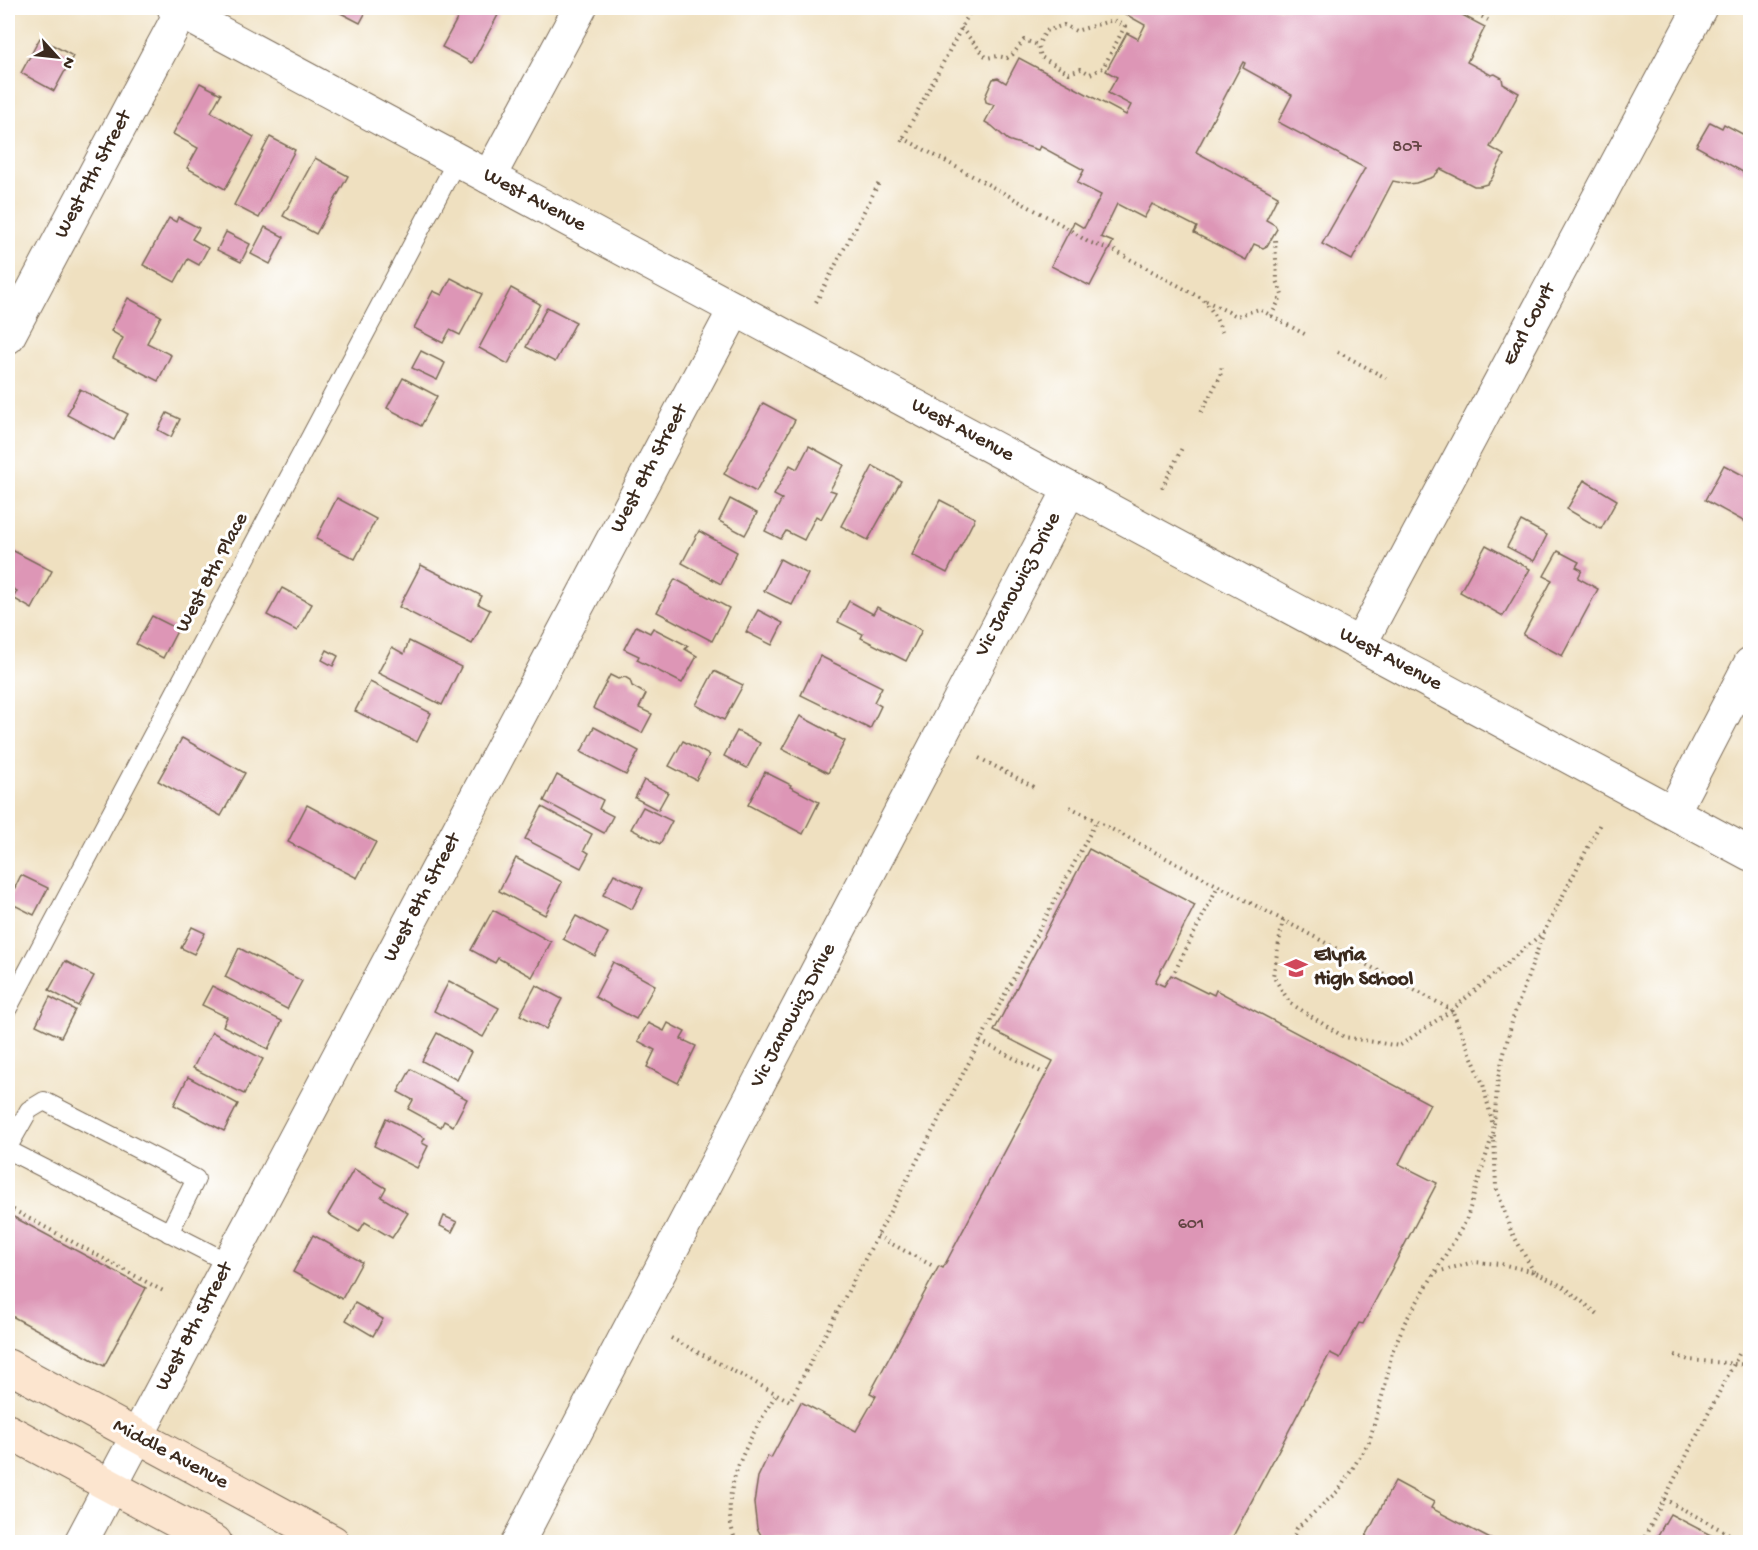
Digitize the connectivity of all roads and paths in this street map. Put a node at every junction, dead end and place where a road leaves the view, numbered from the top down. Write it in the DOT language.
graph roads {
  1 [pos="580,8"];
  2 [pos="972,8"];
  3 [pos="1466,8"];
  4 [pos="1700,8"];
  5 [pos="177,10"];
  6 [pos="1488,20"];
  7 [pos="961,28"];
  8 [pos="1038,45"];
  9 [pos="457,160"];
  10 [pos="489,177"];
  11 [pos="880,181"];
  12 [pos="1275,239"];
  13 [pos="1203,299"];
  14 [pos="816,302"];
  15 [pos="735,309"];
  16 [pos="1271,316"];
  17 [pos="1223,335"];
  18 [pos="1308,336"];
  19 [pos="8,338"];
  20 [pos="1338,352"];
  21 [pos="1222,365"];
  22 [pos="1386,378"];
  23 [pos="1202,412"];
  24 [pos="1182,448"];
  25 [pos="1162,488"];
  26 [pos="1070,489"];
  27 [pos="1360,644"];
  28 [pos="1750,664"];
  29 [pos="979,758"];
  30 [pos="1036,788"];
  31 [pos="1070,807"];
  32 [pos="1672,812"];
  33 [pos="1096,820"];
  34 [pos="1601,822"];
  35 [pos="1750,854"];
  36 [pos="1218,886"];
  37 [pos="1283,920"];
  38 [pos="1544,932"];
  39 [pos="1175,971"];
  40 [pos="8,1008"];
  41 [pos="1452,1010"];
  42 [pos="980,1041"];
  43 [pos="1041,1072"];
  44 [pos="1494,1130"];
  45 [pos="8,1148"];
  46 [pos="8,1207"];
  47 [pos="169,1233"];
  48 [pos="877,1236"];
  49 [pos="229,1263"];
  50 [pos="933,1266"];
  51 [pos="1436,1272"];
  52 [pos="1534,1272"];
  53 [pos="165,1292"];
  54 [pos="1600,1316"];
  55 [pos="671,1338"];
  56 [pos="1738,1354"];
  57 [pos="1675,1355"];
  58 [pos="1735,1364"];
  59 [pos="1750,1365"];
  60 [pos="8,1366"];
  61 [pos="776,1394"];
  62 [pos="8,1431"];
  63 [pos="137,1437"];
  64 [pos="111,1487"];
  65 [pos="1664,1499"];
  66 [pos="81,1542"];
  67 [pos="215,1542"];
  68 [pos="333,1542"];
  69 [pos="518,1542"];
  70 [pos="736,1542"];
  71 [pos="1291,1542"];
  72 [pos="1642,1542"];
  73 [pos="1744,1542"];
  1 -- 10 [label="street"];
  2 -- 7 [label="path"];
  3 -- 6 [label="path"];
  4 -- 27 [label="street, Earl Court"];
  5 -- 9 [label="street, West Avenue"];
  5 -- 19 [label="street, West 9th Street"];
  7 -- 8 [label="path"];
  7 -- 13 [label="path"];
  8 -- 8 [label="path"];
  9 -- 10 [label="street, West Avenue"];
  9 -- 40 [label="lane, West 8th Place"];
  10 -- 15 [label="street, West Avenue"];
  11 -- 14 [label="path"];
  12 -- 16 [label="path"];
  13 -- 16 [label="path"];
  13 -- 17 [label="path"];
  15 -- 26 [label="street, West Avenue"];
  15 -- 49 [label="street, West 8th Street"];
  16 -- 18 [label="path"];
  20 -- 22 [label="path"];
  21 -- 23 [label="path"];
  24 -- 25 [label="path"];
  26 -- 27 [label="street, West Avenue"];
  26 -- 69 [label="street, Vic Janowicz Drive"];
  27 -- 32 [label="street, West Avenue"];
  28 -- 32 [label="street"];
  29 -- 30 [label="path"];
  31 -- 33 [label="path"];
  32 -- 35 [label="street, West Avenue"];
  33 -- 36 [label="path"];
  33 -- 42 [label="path"];
  34 -- 38 [label="path"];
  36 -- 37 [label="path"];
  36 -- 39 [label="path"];
  37 -- 41 [label="path"];
  37 -- 41 [label="path"];
  38 -- 41 [label="path"];
  38 -- 44 [label="path"];
  41 -- 44 [label="path"];
  42 -- 43 [label="path"];
  42 -- 48 [label="path"];
  44 -- 51 [label="path"];
  44 -- 52 [label="path"];
  45 -- 47 [label="lane"];
  45 -- 47 [label="lane"];
  46 -- 53 [label="path"];
  47 -- 49 [label="lane"];
  48 -- 50 [label="path"];
  48 -- 61 [label="path"];
  49 -- 63 [label="street, West 8th Street"];
  51 -- 52 [label="path"];
  51 -- 71 [label="path"];
  52 -- 54 [label="path"];
  55 -- 61 [label="path"];
  56 -- 58 [label="path"];
  57 -- 58 [label="path"];
  58 -- 59 [label="path"];
  58 -- 65 [label="path"];
  60 -- 63 [label="main road, Middle Avenue"];
  61 -- 70 [label="path"];
  62 -- 64 [label="main road"];
  63 -- 64 [label="street, West 8th Street"];
  63 -- 68 [label="main road, Middle Avenue"];
  64 -- 66 [label="street, West 8th Street"];
  64 -- 67 [label="main road"];
  65 -- 72 [label="path"];
  65 -- 73 [label="path"];
}
